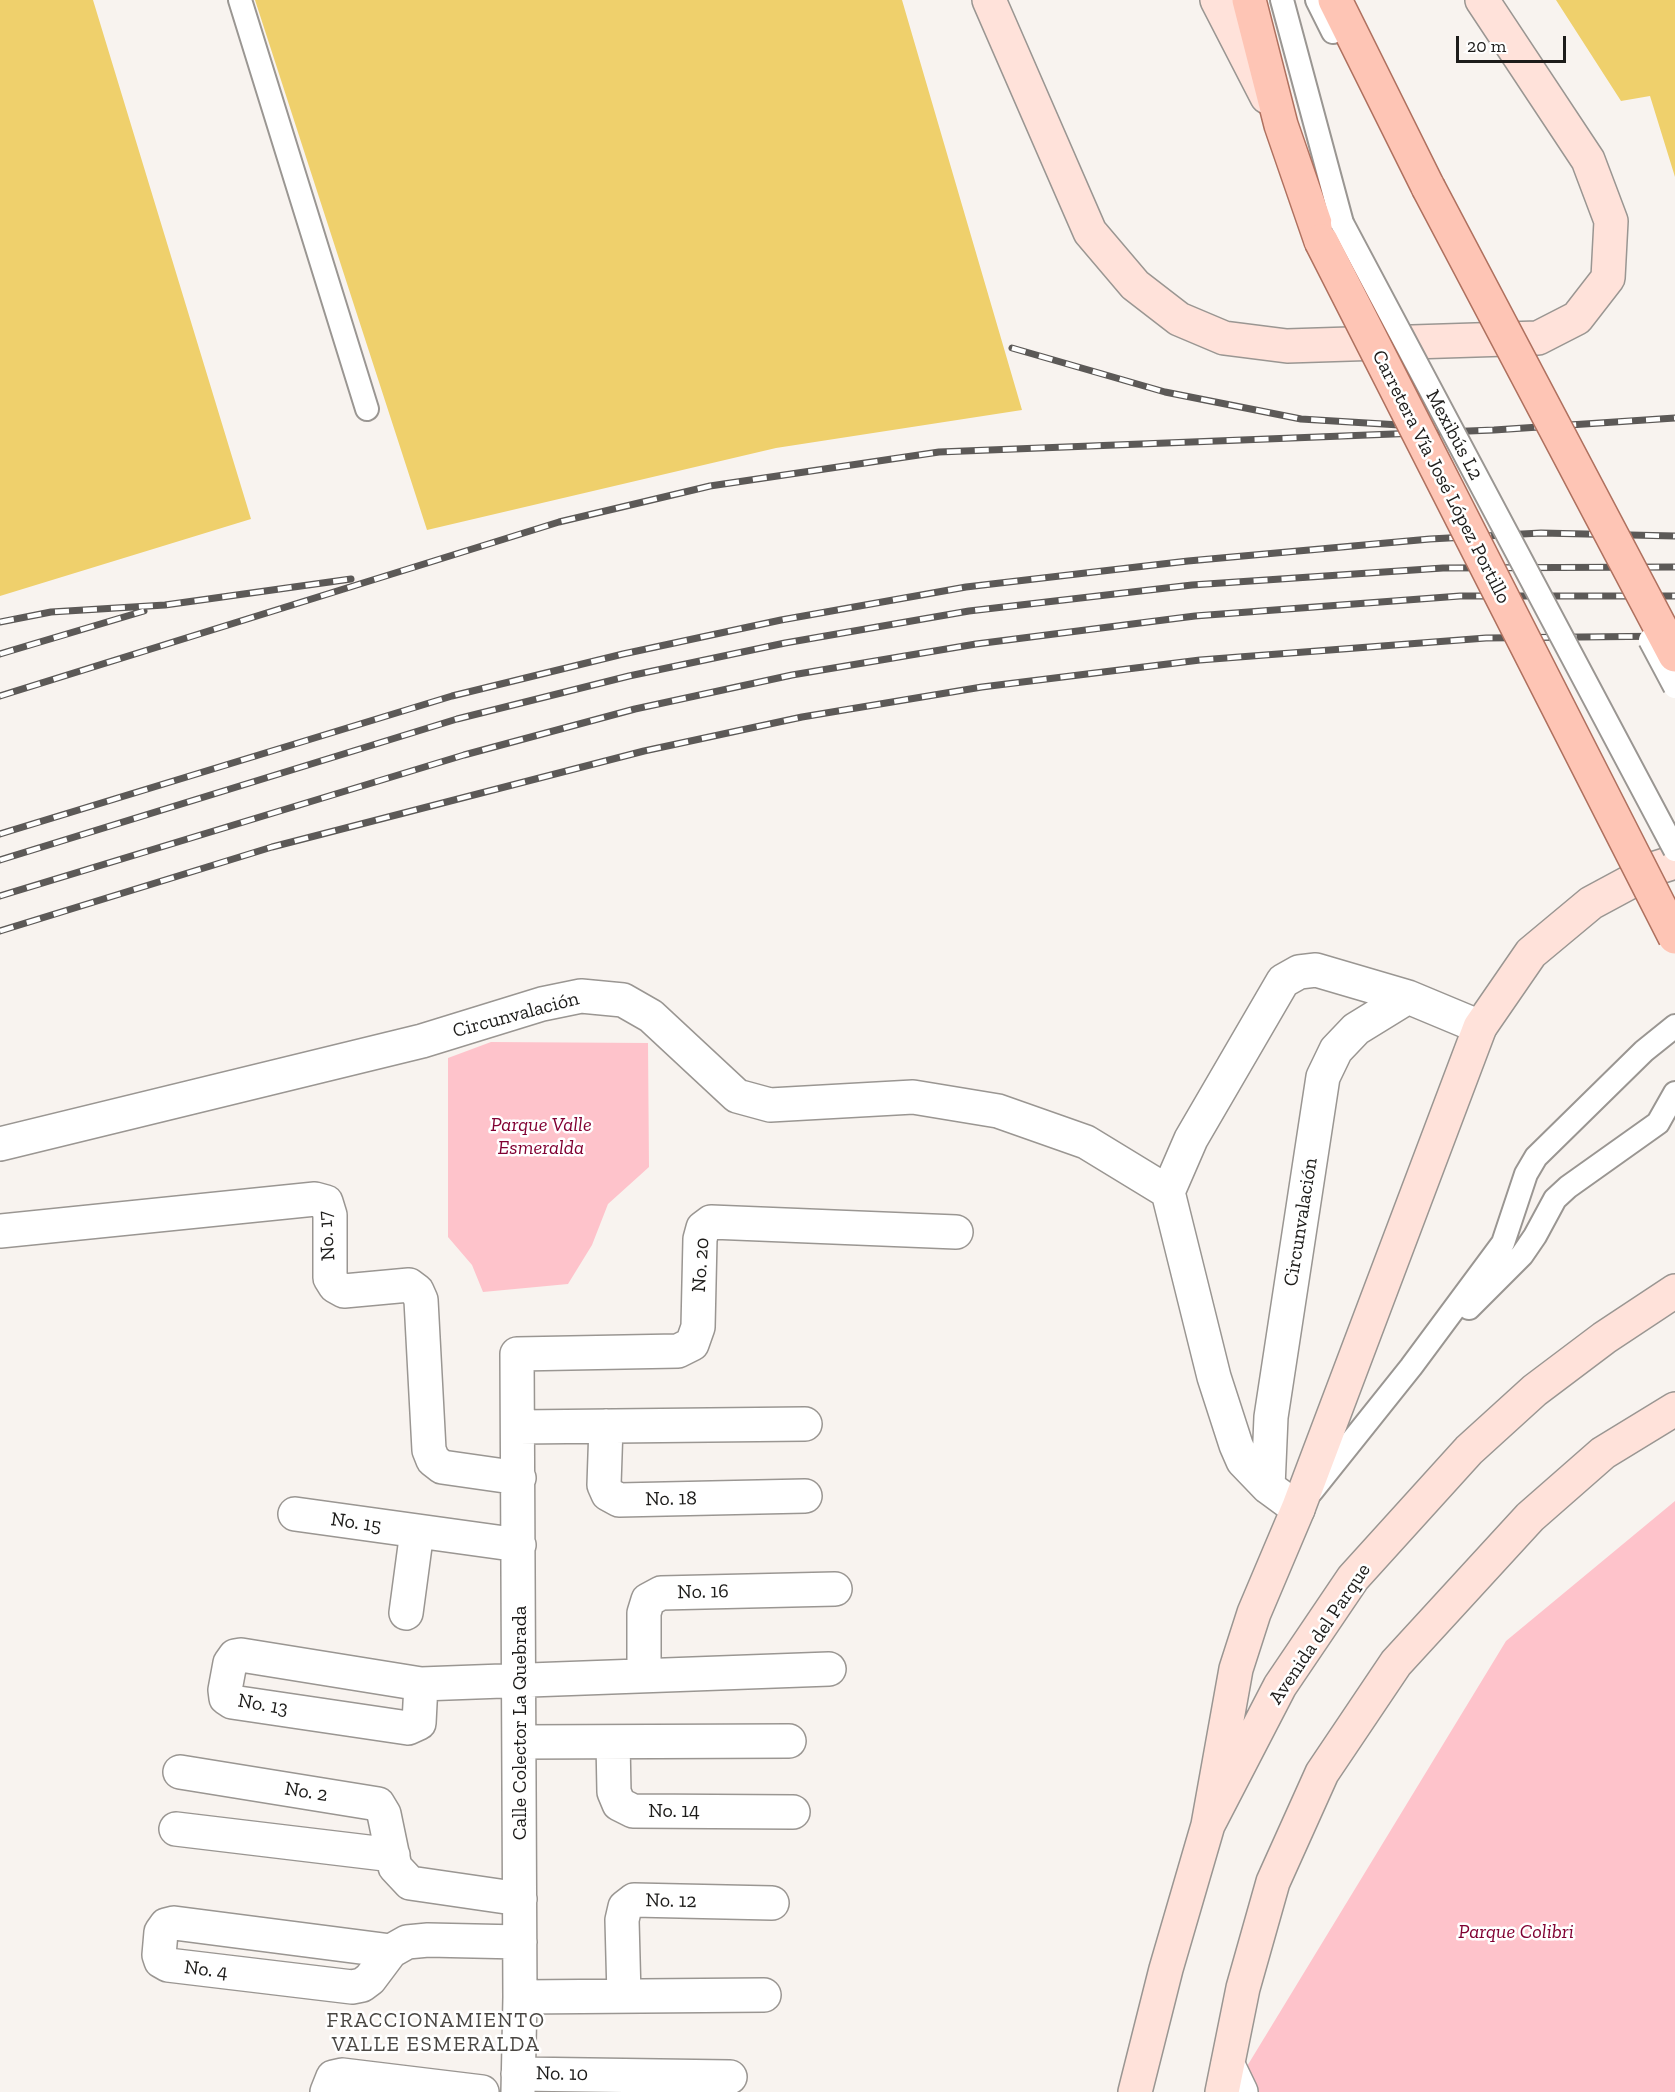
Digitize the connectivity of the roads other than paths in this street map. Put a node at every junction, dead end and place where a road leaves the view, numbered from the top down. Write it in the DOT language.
graph roads {
  1 [pos="240,0"];
  2 [pos="989,0"];
  3 [pos="1012,0"];
  4 [pos="1217,0"];
  5 [pos="1249,0"];
  6 [pos="1282,0"];
  7 [pos="1317,0"];
  8 [pos="1335,0"];
  9 [pos="1482,0"];
  10 [pos="1017,68"];
  11 [pos="1281,125"];
  12 [pos="1422,192"];
  13 [pos="1332,232"];
  14 [pos="367,409"];
  15 [pos="1675,655"];
  16 [pos="1675,687"];
  17 [pos="1675,850"];
  18 [pos="1675,862"];
  19 [pos="1675,937"];
  20 [pos="1408,997"];
  21 [pos="1675,1026"];
  22 [pos="1480,1027"];
  23 [pos="1675,1093"];
  24 [pos="0,1144"];
  25 [pos="1168,1192"];
  26 [pos="0,1231"];
  27 [pos="956,1232"];
  28 [pos="1675,1291"];
  29 [pos="517,1354"];
  30 [pos="1412,1367"];
  31 [pos="1675,1409"];
  32 [pos="805,1424"];
  33 [pos="606,1426"];
  34 [pos="519,1427"];
  35 [pos="519,1478"];
  36 [pos="1268,1487"];
  37 [pos="805,1496"];
  38 [pos="1298,1509"];
  39 [pos="295,1514"];
  40 [pos="417,1531"];
  41 [pos="519,1545"];
  42 [pos="835,1589"];
  43 [pos="406,1613"];
  44 [pos="830,1669"];
  45 [pos="644,1675"];
  46 [pos="519,1679"];
  47 [pos="422,1684"];
  48 [pos="519,1742"];
  49 [pos="613,1742"];
  50 [pos="789,1742"];
  51 [pos="180,1772"];
  52 [pos="793,1812"];
  53 [pos="1208,1825"];
  54 [pos="176,1829"];
  55 [pos="393,1855"];
  56 [pos="520,1899"];
  57 [pos="772,1903"];
  58 [pos="520,1942"];
  59 [pos="391,1951"];
  60 [pos="764,1995"];
  61 [pos="624,1996"];
  62 [pos="520,1997"];
  63 [pos="730,2077"];
  64 [pos="518,2083"];
  65 [pos="1230,2083"];
  66 [pos="606,2084"];
  67 [pos="410,2087"];
  68 [pos="327,2092"];
  69 [pos="482,2092"];
  70 [pos="1135,2092"];
  1 -- 14 [label="lane"];
  2 -- 10 [label="main road"];
  3 -- 10 [label="main road"];
  4 -- 11 [label="main road"];
  5 -- 11 [label="main road, Carretera Vía José López Portillo"];
  6 -- 13 [label="lane, Mexibús L2"];
  7 -- 12 [label="lane"];
  8 -- 12 [label="main road"];
  9 -- 10 [label="main road"];
  11 -- 13 [label="main road, Carretera Vía José López Portillo"];
  12 -- 15 [label="main road, bridge"];
  12 -- 16 [label="lane, bridge"];
  13 -- 17 [label="lane, Mexibús L2, bridge"];
  13 -- 19 [label="main road, Carretera Vía José López Portillo, bridge"];
  18 -- 22 [label="main road"];
  20 -- 22 [label="street"];
  20 -- 25 [label="street"];
  20 -- 36 [label="street, Circunvalación"];
  21 -- 30 [label="lane"];
  22 -- 38 [label="main road"];
  23 -- 30 [label="lane"];
  24 -- 25 [label="street, Circunvalación"];
  25 -- 36 [label="street"];
  26 -- 35 [label="street, No. 17"];
  27 -- 29 [label="street, No. 20"];
  28 -- 53 [label="main road, Avenida del Parque"];
  29 -- 34 [label="street, Calle Colector La Quebrada"];
  30 -- 38 [label="lane"];
  31 -- 65 [label="main road"];
  32 -- 33 [label="street"];
  33 -- 34 [label="street"];
  33 -- 37 [label="street, No. 18"];
  34 -- 35 [label="street, Calle Colector La Quebrada"];
  35 -- 41 [label="street, Calle Colector La Quebrada"];
  36 -- 38 [label="street"];
  38 -- 53 [label="main road"];
  39 -- 40 [label="street, No. 15"];
  40 -- 41 [label="street, No. 15"];
  40 -- 43 [label="street"];
  41 -- 46 [label="street, Calle Colector La Quebrada"];
  42 -- 45 [label="street, No. 16"];
  44 -- 45 [label="street"];
  45 -- 46 [label="street"];
  46 -- 47 [label="street, No. 13"];
  46 -- 48 [label="street, Calle Colector La Quebrada"];
  47 -- 47 [label="street, No. 13"];
  48 -- 49 [label="street"];
  48 -- 56 [label="street, Calle Colector La Quebrada"];
  49 -- 50 [label="street"];
  49 -- 52 [label="street, No. 14"];
  51 -- 55 [label="street, No. 2"];
  53 -- 70 [label="main road, Avenida del Parque"];
  54 -- 55 [label="street"];
  55 -- 56 [label="street, No. 2"];
  56 -- 58 [label="street, Calle Colector La Quebrada"];
  57 -- 61 [label="street, No. 12"];
  58 -- 59 [label="street, No. 4"];
  58 -- 62 [label="street, Calle Colector La Quebrada"];
  59 -- 59 [label="street, No. 4"];
  60 -- 61 [label="street"];
  61 -- 62 [label="street"];
  62 -- 64 [label="street, Calle Colector La Quebrada"];
  63 -- 66 [label="street, No. 10"];
  64 -- 66 [label="street, No. 10"];
  67 -- 68 [label="street"];
  67 -- 69 [label="street"];
}
